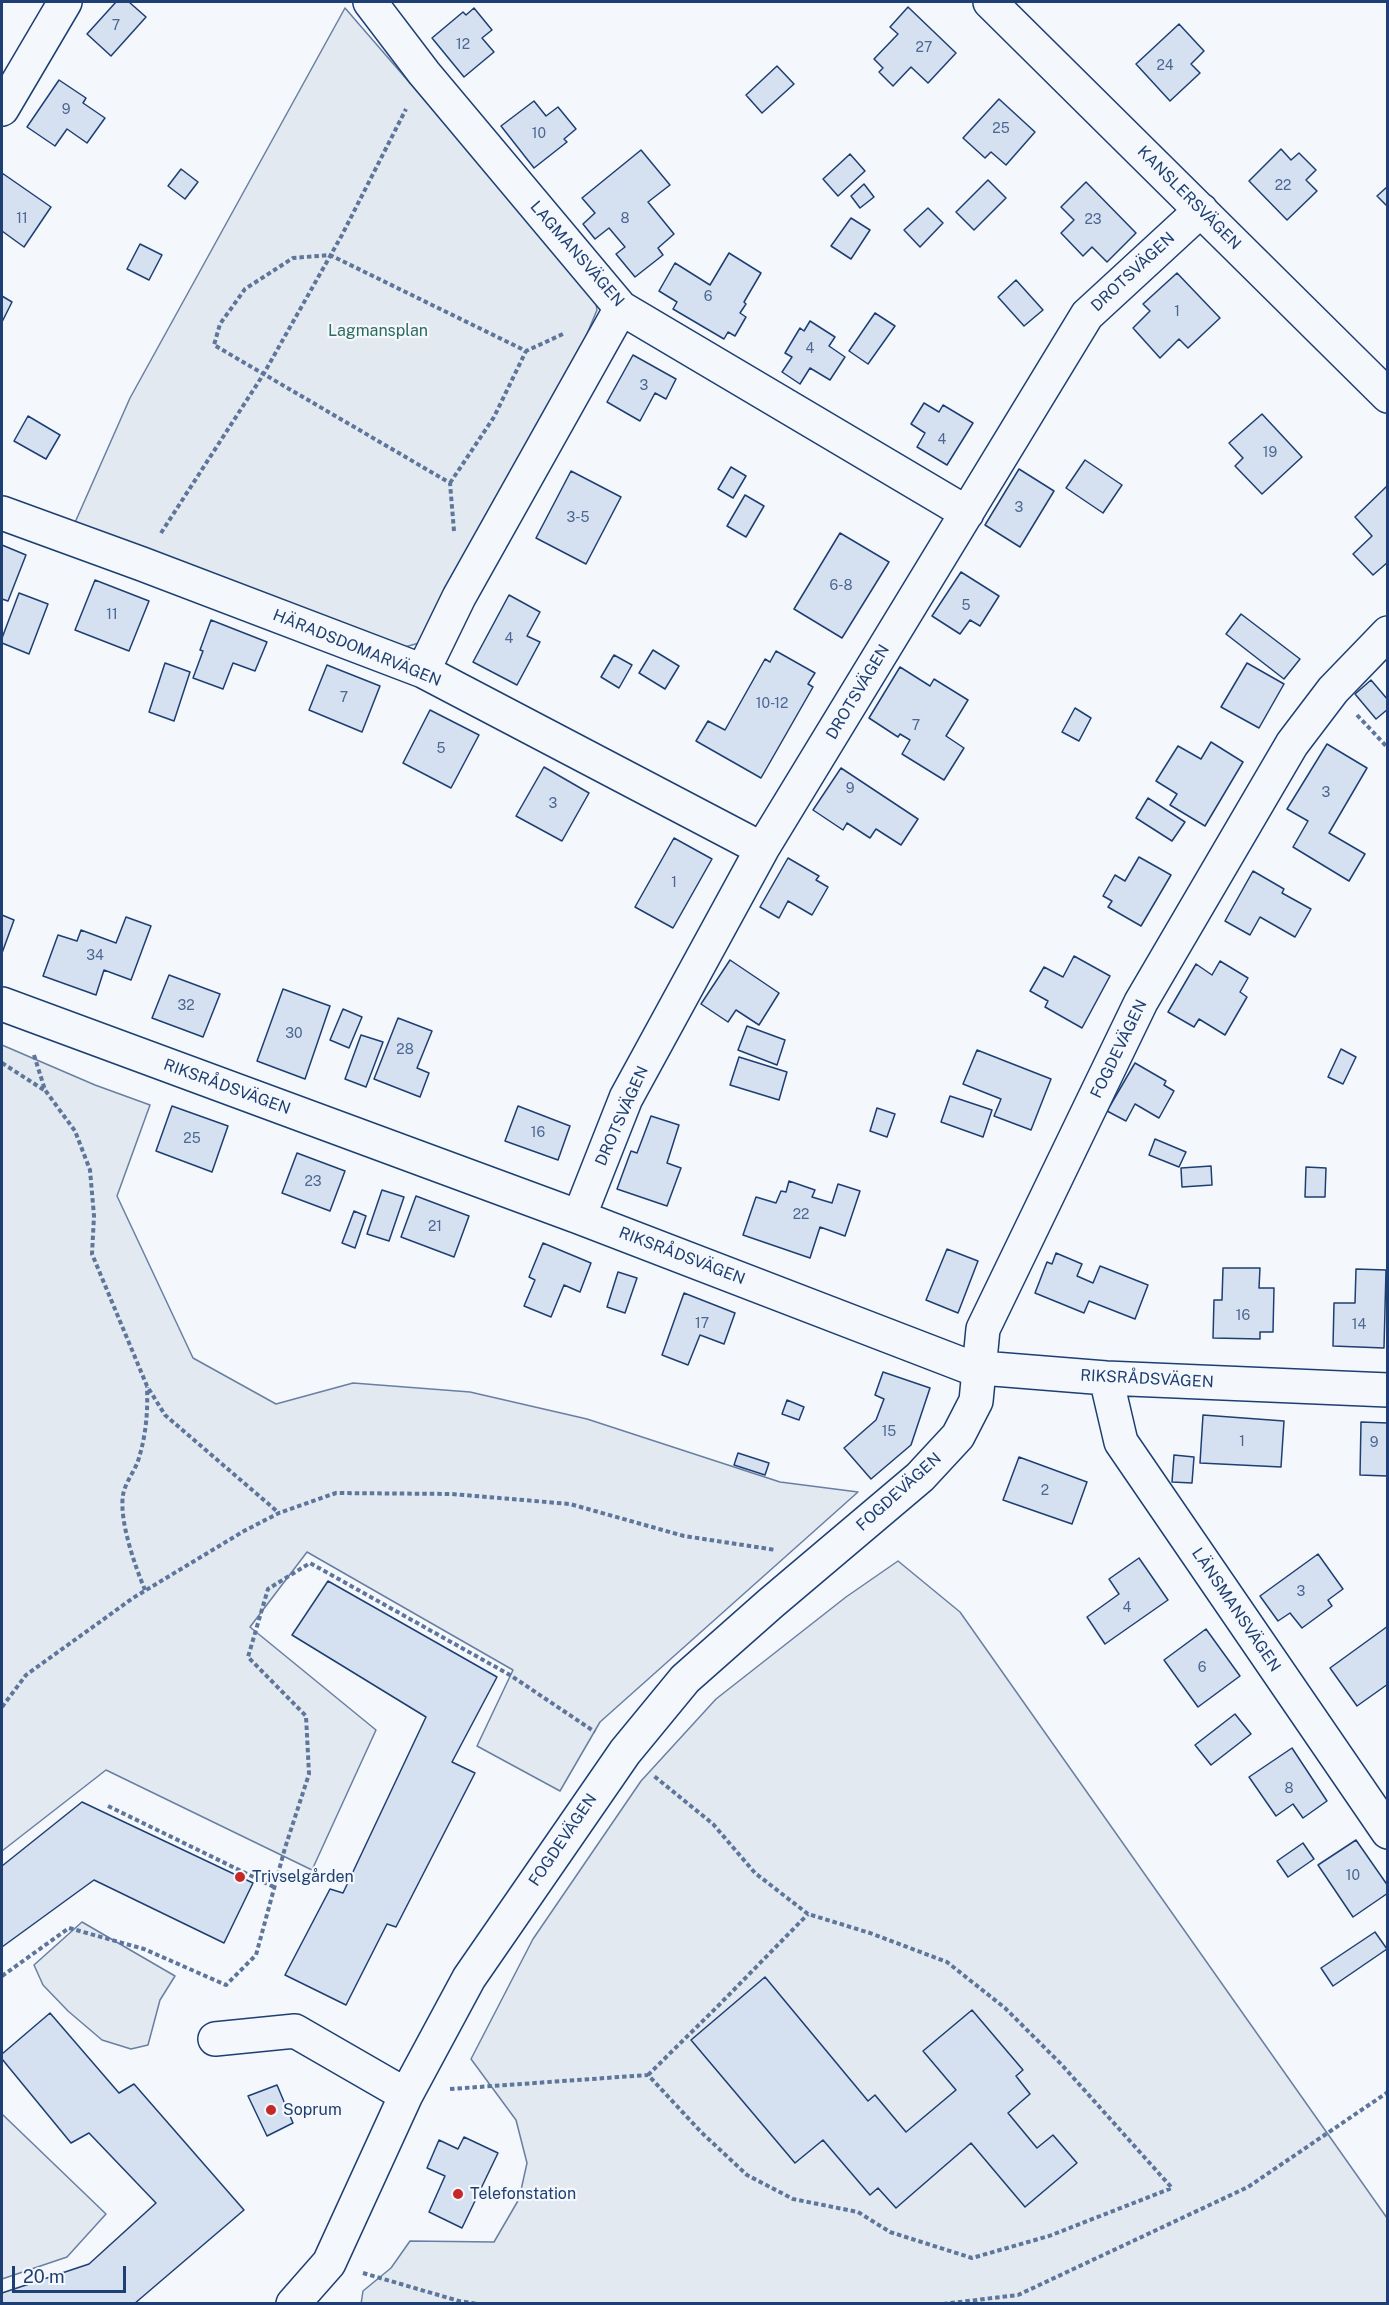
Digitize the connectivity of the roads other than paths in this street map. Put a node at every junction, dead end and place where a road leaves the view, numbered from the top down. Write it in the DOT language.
graph roads {
  1 [pos="65,2"];
  2 [pos="370,2"];
  3 [pos="990,2"];
  4 [pos="2,109"];
  5 [pos="1201,210"];
  6 [pos="621,308"];
  7 [pos="1388,396"];
  8 [pos="2,513"];
  9 [pos="967,513"];
  10 [pos="1388,633"];
  11 [pos="423,671"];
  12 [pos="762,849"];
  13 [pos="11,1008"];
  14 [pos="579,1217"];
  15 [pos="981,1368"];
  16 [pos="1106,1378"];
  17 [pos="1388,1390"];
  18 [pos="1388,1832"];
  19 [pos="215,2039"];
  20 [pos="406,2095"];
  21 [pos="293,2304"];
  1 -- 4 [label="street"];
  2 -- 6 [label="street, LAGMANSVÄGEN"];
  3 -- 5 [label="street, KANSLERSVÄGEN"];
  5 -- 7 [label="street, KANSLERSVÄGEN"];
  5 -- 9 [label="street, DROTSVÄGEN"];
  6 -- 9 [label="street, LAGMANSVÄGEN"];
  6 -- 11 [label="street"];
  8 -- 11 [label="street, HÄRADSDOMARVÄGEN"];
  9 -- 12 [label="street, DROTSVÄGEN"];
  10 -- 15 [label="street, FOGDEVÄGEN"];
  11 -- 12 [label="street, HÄRADSDOMARVÄGEN"];
  12 -- 14 [label="street, DROTSVÄGEN"];
  13 -- 14 [label="street, RIKSRÅDSVÄGEN"];
  14 -- 15 [label="street, RIKSRÅDSVÄGEN"];
  15 -- 16 [label="street, RIKSRÅDSVÄGEN"];
  15 -- 20 [label="street, FOGDEVÄGEN"];
  16 -- 17 [label="street, RIKSRÅDSVÄGEN"];
  16 -- 18 [label="street, LÄNSMANSVÄGEN"];
  19 -- 20 [label="street"];
  20 -- 21 [label="street, FOGDEVÄGEN"];
}
